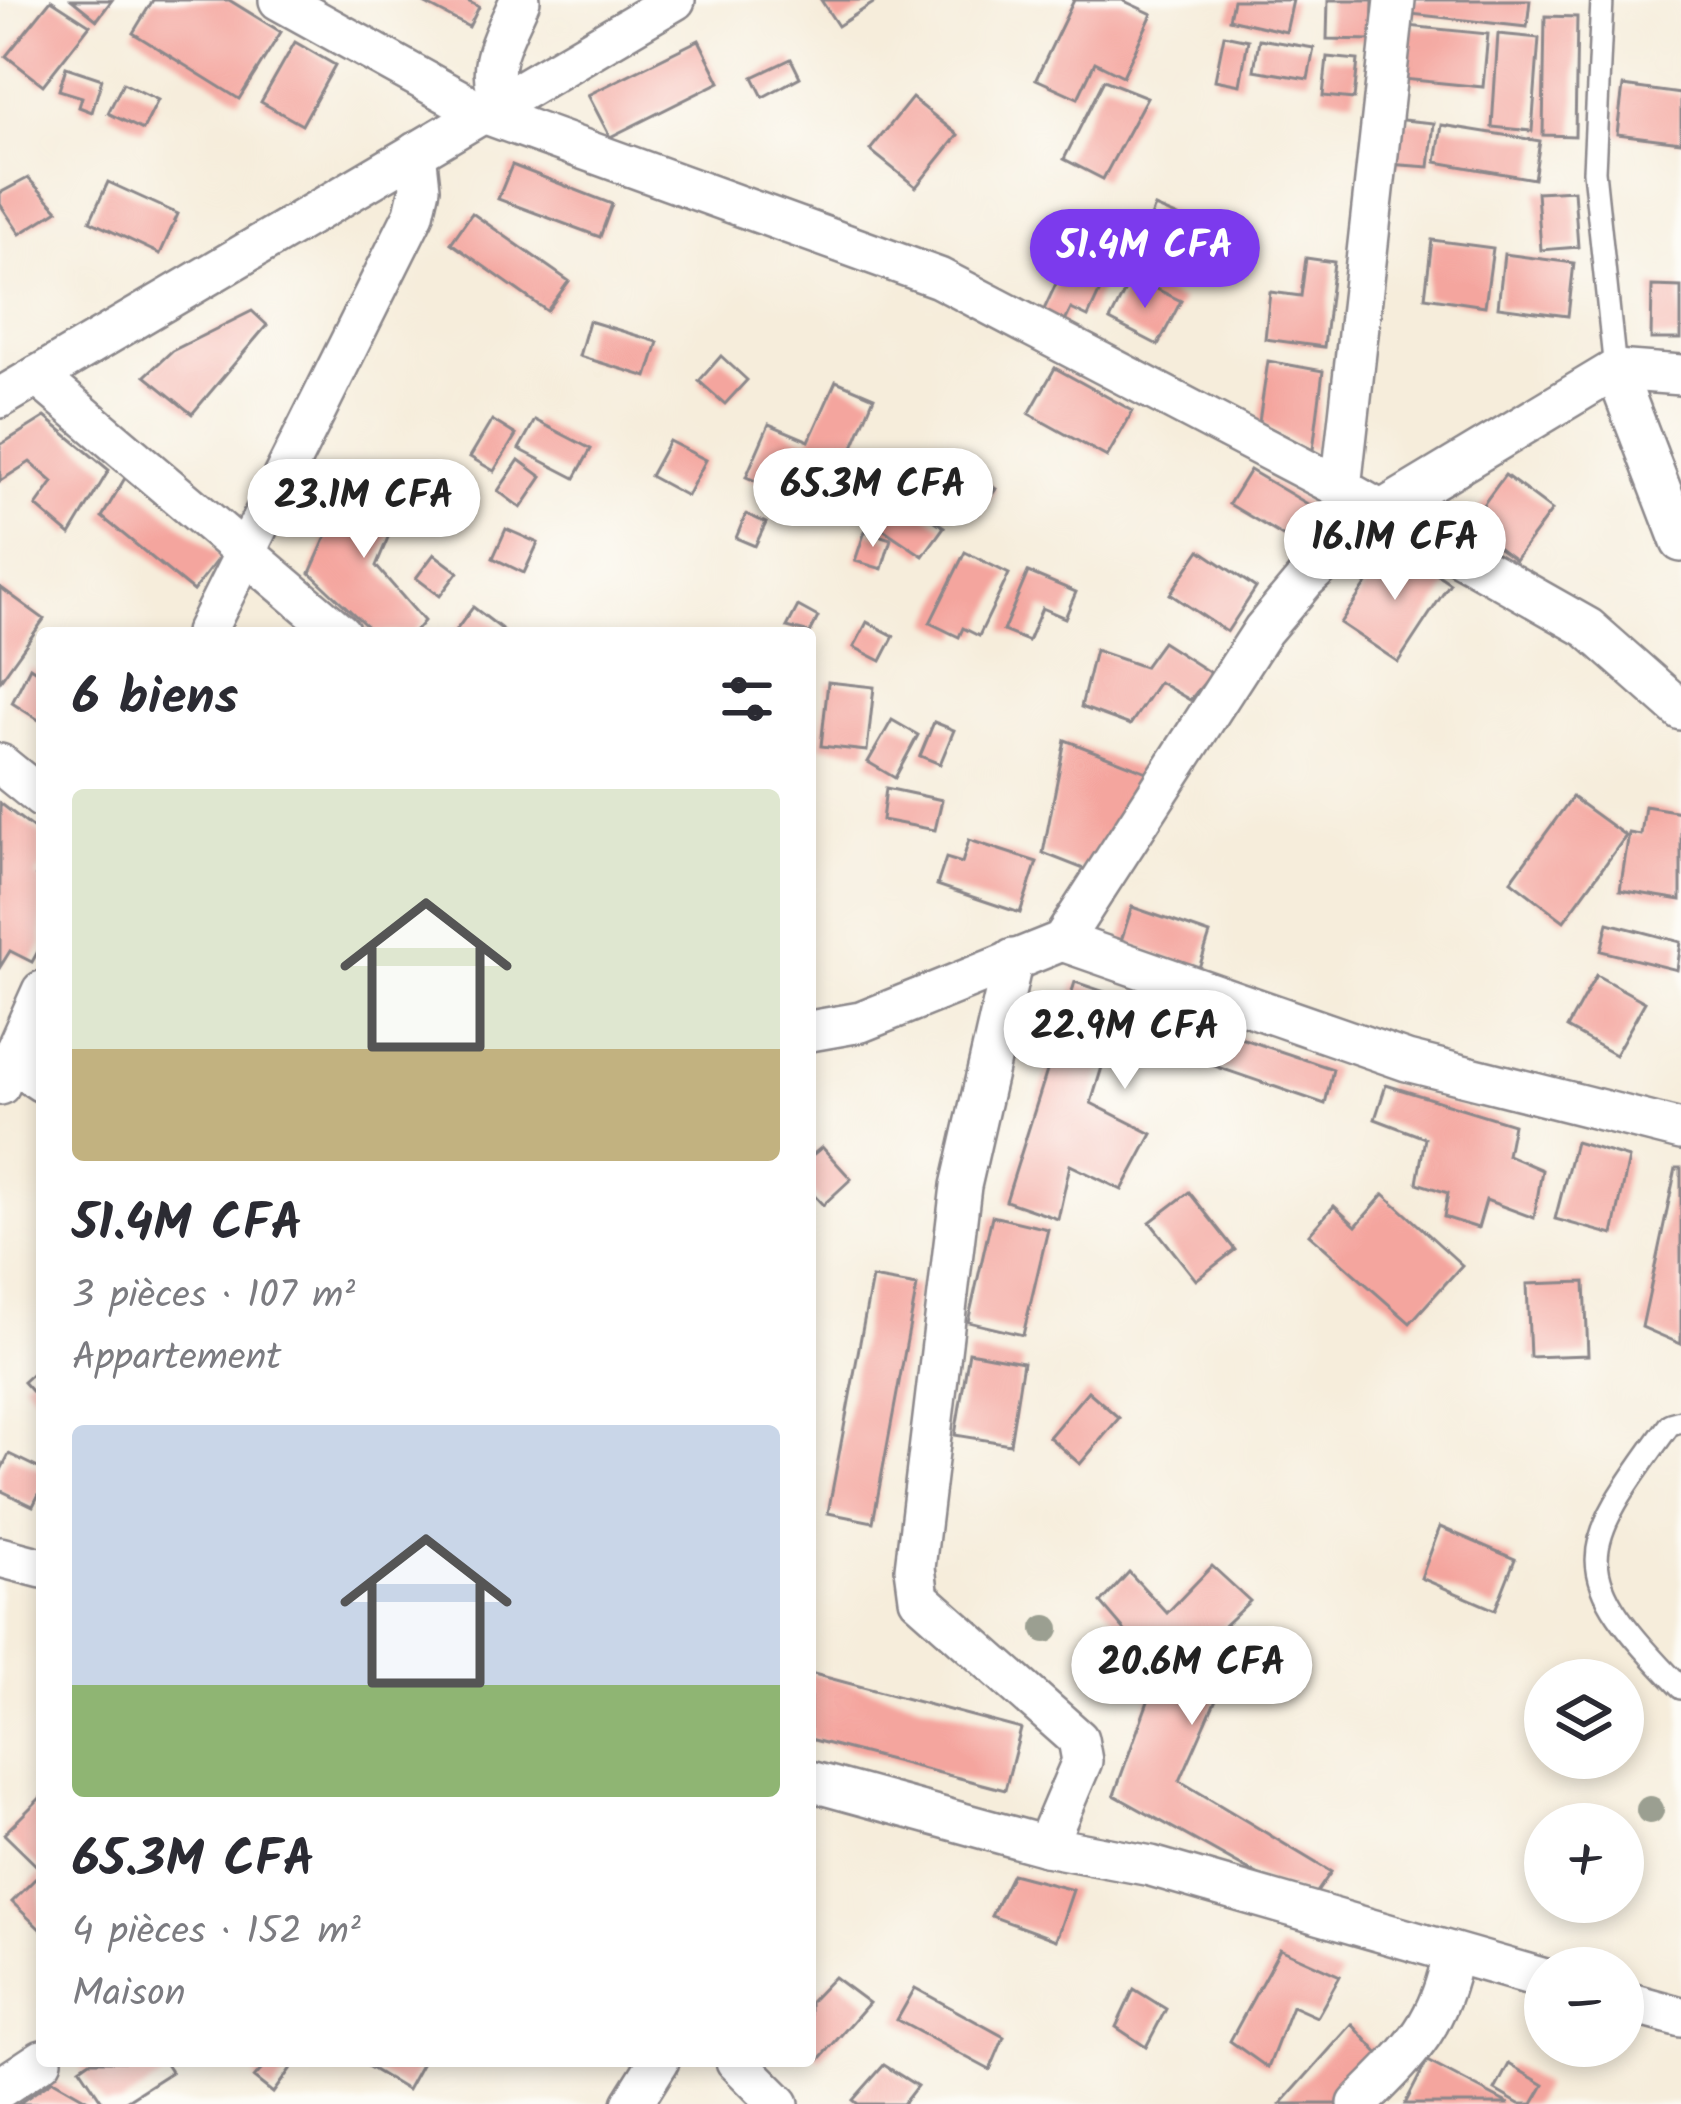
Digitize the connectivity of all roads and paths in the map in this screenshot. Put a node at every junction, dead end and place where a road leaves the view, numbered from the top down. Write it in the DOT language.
graph roads {
  1 [pos="279,0"];
  2 [pos="520,0"];
  3 [pos="675,0"];
  4 [pos="1396,0"];
  5 [pos="1602,0"];
  6 [pos="493,107"];
  7 [pos="416,152"];
  8 [pos="1615,370"];
  9 [pos="1681,375"];
  10 [pos="37,376"];
  11 [pos="0,398"];
  12 [pos="1341,488"];
  13 [pos="1379,512"];
  14 [pos="1681,542"];
  15 [pos="246,554"];
  16 [pos="208,627"];
  17 [pos="333,627"];
  18 [pos="1681,710"];
  19 [pos="0,764"];
  20 [pos="36,793"];
  21 [pos="1062,941"];
  22 [pos="1012,959"];
  23 [pos="36,1011"];
  24 [pos="816,1029"];
  25 [pos="17,1076"];
  26 [pos="1681,1130"];
  27 [pos="1681,1420"];
  28 [pos="0,1557"];
  29 [pos="36,1566"];
  30 [pos="1681,1688"];
  31 [pos="816,1796"];
  32 [pos="1046,1846"];
  33 [pos="1453,1953"];
  34 [pos="1524,1973"];
  35 [pos="1644,2007"];
  36 [pos="1681,2017"];
  37 [pos="36,2064"];
  38 [pos="654,2067"];
  39 [pos="742,2067"];
  40 [pos="0,2088"];
  41 [pos="632,2104"];
  42 [pos="779,2104"];
  43 [pos="1358,2104"];
  1 -- 6 [label="street"];
  2 -- 6 [label="street"];
  3 -- 6 [label="street"];
  4 -- 12 [label="street"];
  5 -- 8 [label="lane"];
  6 -- 7 [label="street"];
  6 -- 12 [label="street"];
  7 -- 10 [label="street"];
  7 -- 15 [label="street"];
  8 -- 9 [label="street"];
  8 -- 13 [label="street"];
  8 -- 14 [label="street"];
  10 -- 11 [label="street"];
  10 -- 15 [label="street"];
  12 -- 13 [label="street"];
  13 -- 18 [label="street"];
  13 -- 21 [label="street"];
  15 -- 16 [label="street"];
  15 -- 17 [label="street"];
  19 -- 20 [label="street"];
  21 -- 22 [label="street"];
  21 -- 26 [label="street"];
  22 -- 24 [label="street"];
  22 -- 32 [label="street"];
  23 -- 25 [label="street"];
  27 -- 30 [label="lane"];
  28 -- 29 [label="street"];
  31 -- 32 [label="street"];
  32 -- 33 [label="street"];
  33 -- 34 [label="street"];
  33 -- 43 [label="street"];
  35 -- 36 [label="street"];
  37 -- 40 [label="street"];
  38 -- 41 [label="street"];
  39 -- 42 [label="street"];
}
